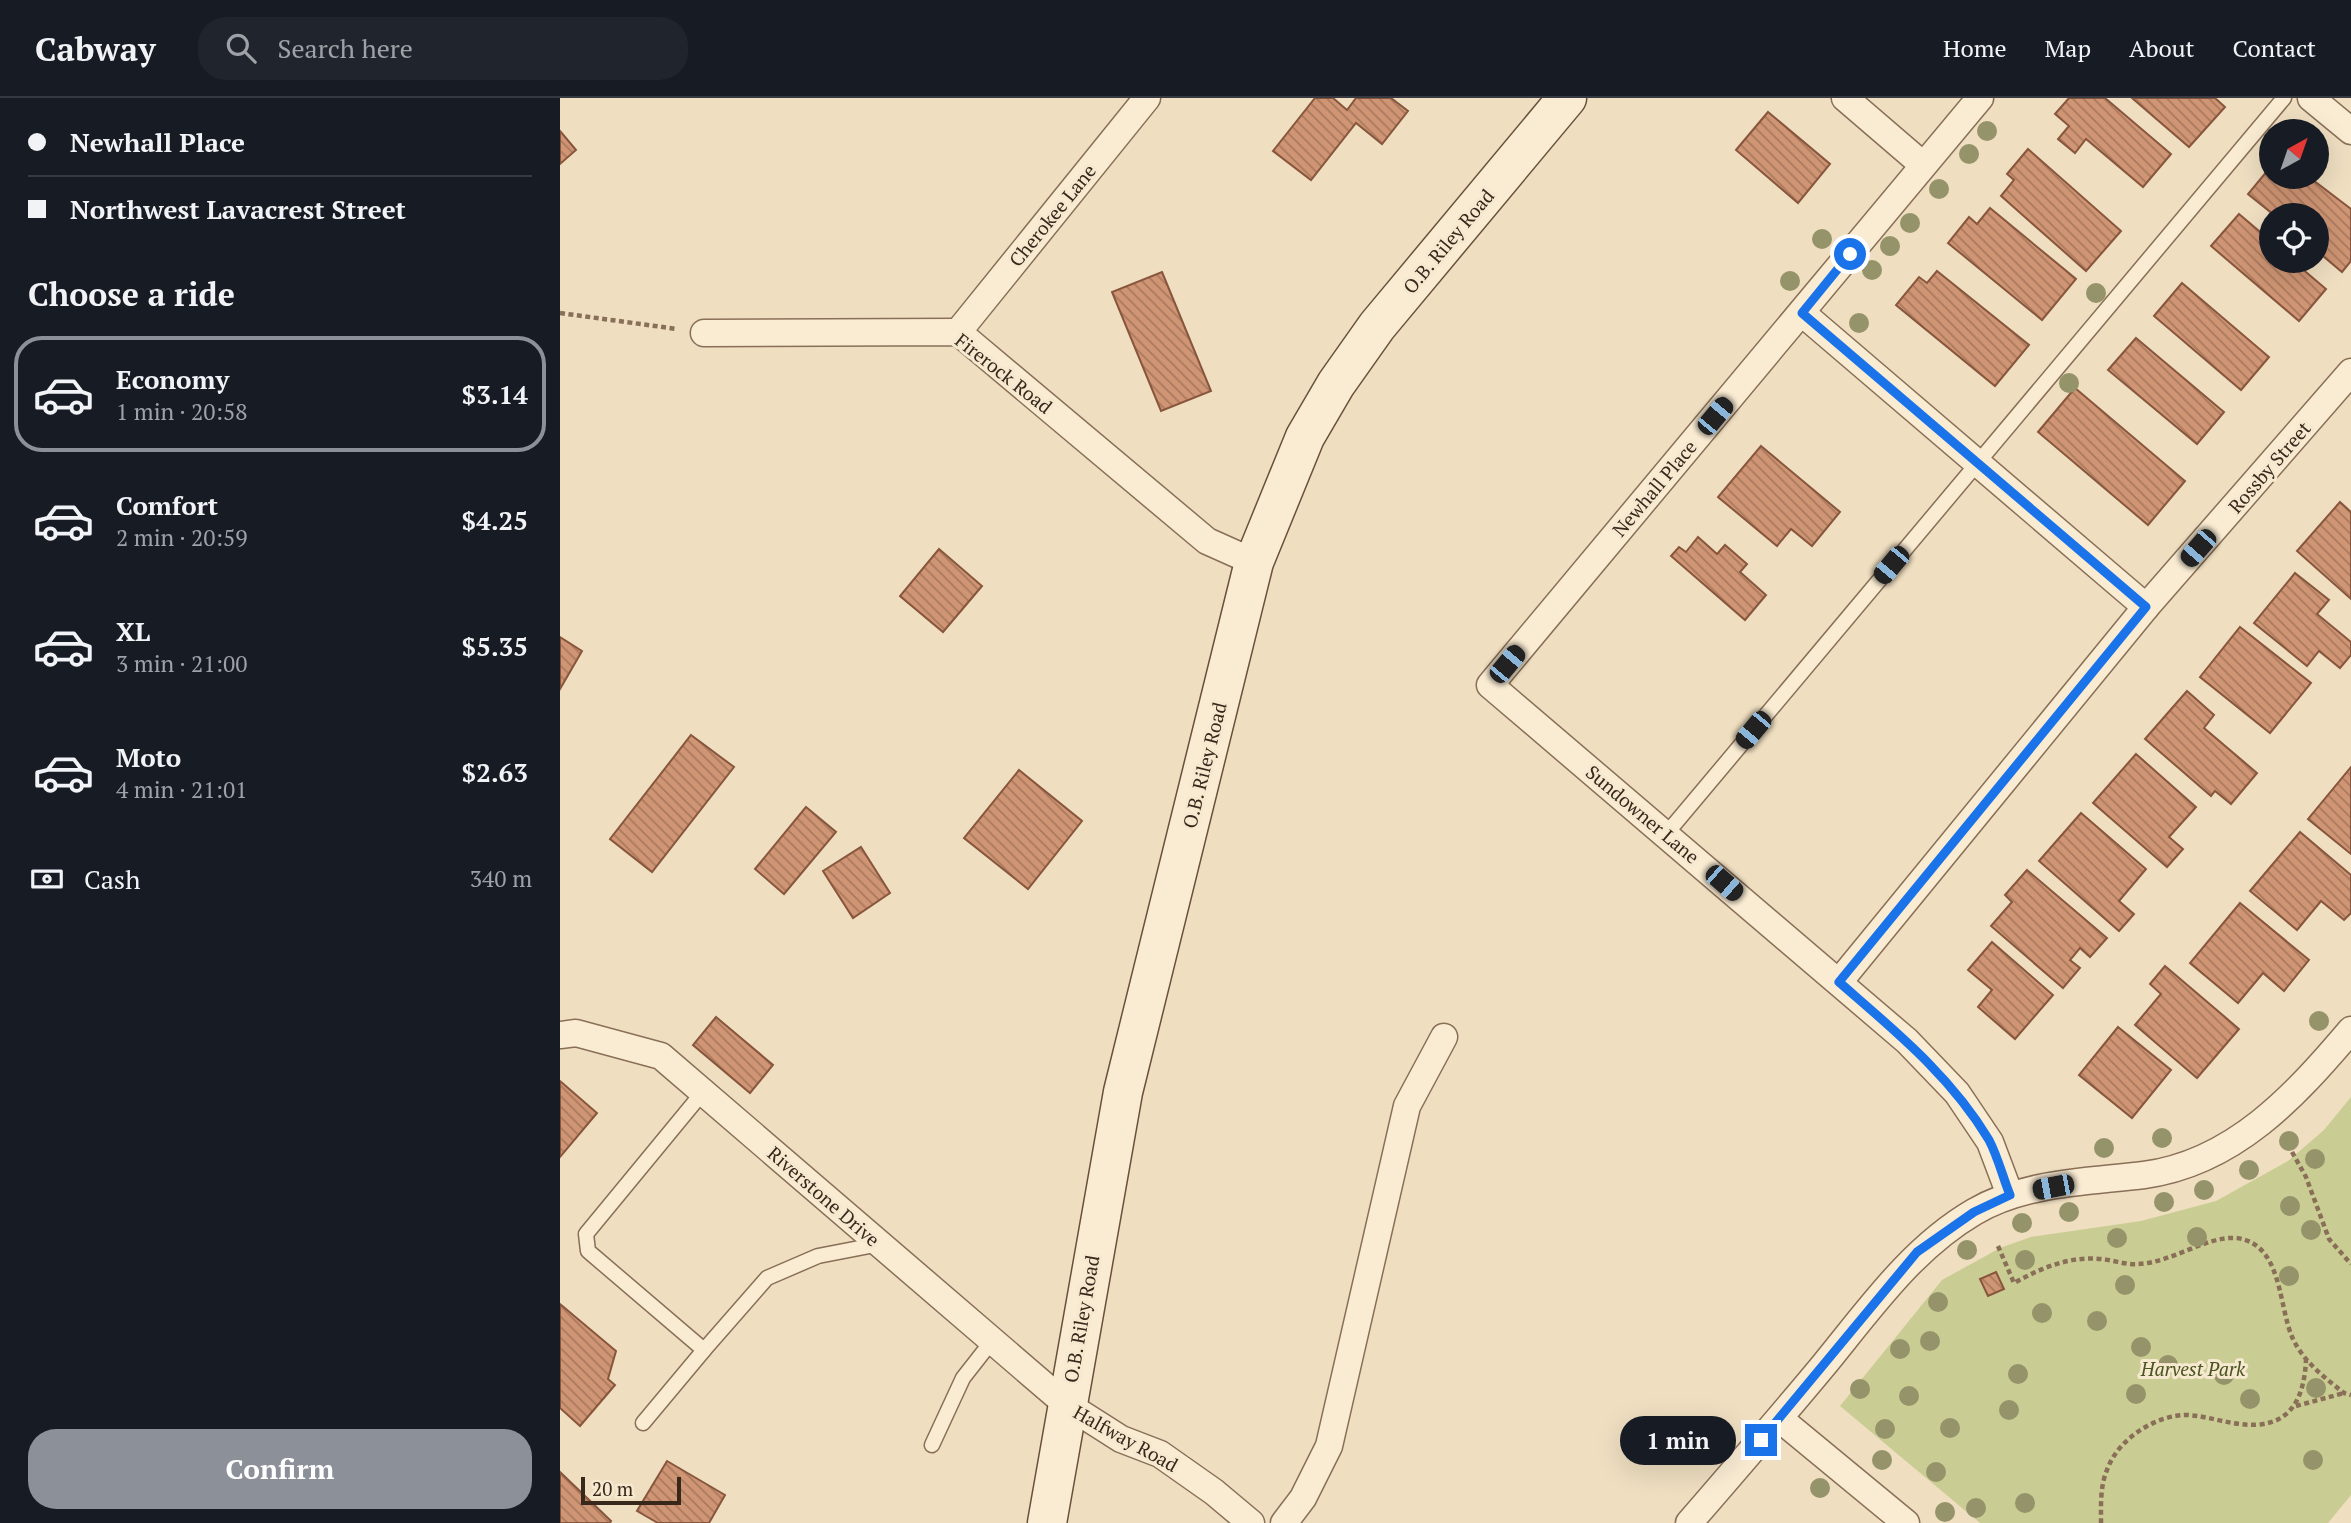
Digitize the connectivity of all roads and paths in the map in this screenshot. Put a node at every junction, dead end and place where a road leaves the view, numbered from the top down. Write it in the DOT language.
graph roads {
  1 [pos="1147,98"];
  2 [pos="1567,98"];
  3 [pos="1845,98"];
  4 [pos="1980,98"];
  5 [pos="2284,98"];
  6 [pos="2311,98"];
  7 [pos="2351,131"];
  8 [pos="1923,165"];
  9 [pos="560,313"];
  10 [pos="1802,313"];
  11 [pos="958,332"];
  12 [pos="704,333"];
  13 [pos="2351,372"];
  14 [pos="1977,461"];
  15 [pos="1254,562"];
  16 [pos="2146,607"];
  17 [pos="1490,685"];
  18 [pos="1667,833"];
  19 [pos="1839,982"];
  20 [pos="2351,1030"];
  21 [pos="560,1035"];
  22 [pos="1444,1037"];
  23 [pos="703,1092"];
  24 [pos="2292,1153"];
  25 [pos="2010,1195"];
  26 [pos="880,1244"];
  27 [pos="1998,1246"];
  28 [pos="2351,1264"];
  29 [pos="992,1341"];
  30 [pos="704,1350"];
  31 [pos="2306,1360"];
  32 [pos="2344,1393"];
  33 [pos="2351,1395"];
  34 [pos="1066,1404"];
  35 [pos="2296,1406"];
  36 [pos="1780,1419"];
  37 [pos="643,1423"];
  38 [pos="932,1445"];
  39 [pos="1047,1523"];
  40 [pos="1251,1523"];
  41 [pos="1284,1523"];
  42 [pos="1689,1523"];
  43 [pos="1906,1523"];
  44 [pos="2101,1523"];
  1 -- 11 [label="street, Cherokee Lane"];
  2 -- 15 [label="street, O.B. Riley Road"];
  3 -- 8 [label="street"];
  4 -- 8 [label="street, Newhall Place"];
  5 -- 14 [label="lane"];
  6 -- 7 [label="street"];
  8 -- 10 [label="street, Newhall Place"];
  9 -- 12 [label="path"];
  10 -- 14 [label="street"];
  10 -- 17 [label="street, Newhall Place"];
  11 -- 12 [label="street, Firerock Road"];
  11 -- 15 [label="street, Firerock Road"];
  13 -- 16 [label="street, Rossby Street"];
  14 -- 16 [label="street"];
  14 -- 18 [label="lane"];
  15 -- 34 [label="street, O.B. Riley Road"];
  16 -- 19 [label="street, Rossby Street"];
  17 -- 18 [label="street, Sundowner Lane"];
  18 -- 19 [label="street, Sundowner Lane"];
  19 -- 25 [label="street, Sundowner Lane"];
  20 -- 25 [label="street"];
  21 -- 23 [label="street, Riverstone Drive"];
  22 -- 41 [label="street"];
  23 -- 26 [label="street, Riverstone Drive"];
  23 -- 30 [label="lane"];
  24 -- 28 [label="path"];
  25 -- 36 [label="street"];
  26 -- 29 [label="street, Riverstone Drive"];
  26 -- 30 [label="lane"];
  27 -- 31 [label="path"];
  29 -- 34 [label="street, Riverstone Drive"];
  29 -- 38 [label="lane"];
  30 -- 37 [label="lane"];
  31 -- 32 [label="path"];
  31 -- 35 [label="path"];
  32 -- 33 [label="path"];
  32 -- 35 [label="path"];
  34 -- 39 [label="street, O.B. Riley Road"];
  34 -- 40 [label="street, Halfway Road"];
  35 -- 44 [label="path"];
  36 -- 42 [label="street"];
  36 -- 43 [label="street"];
}
